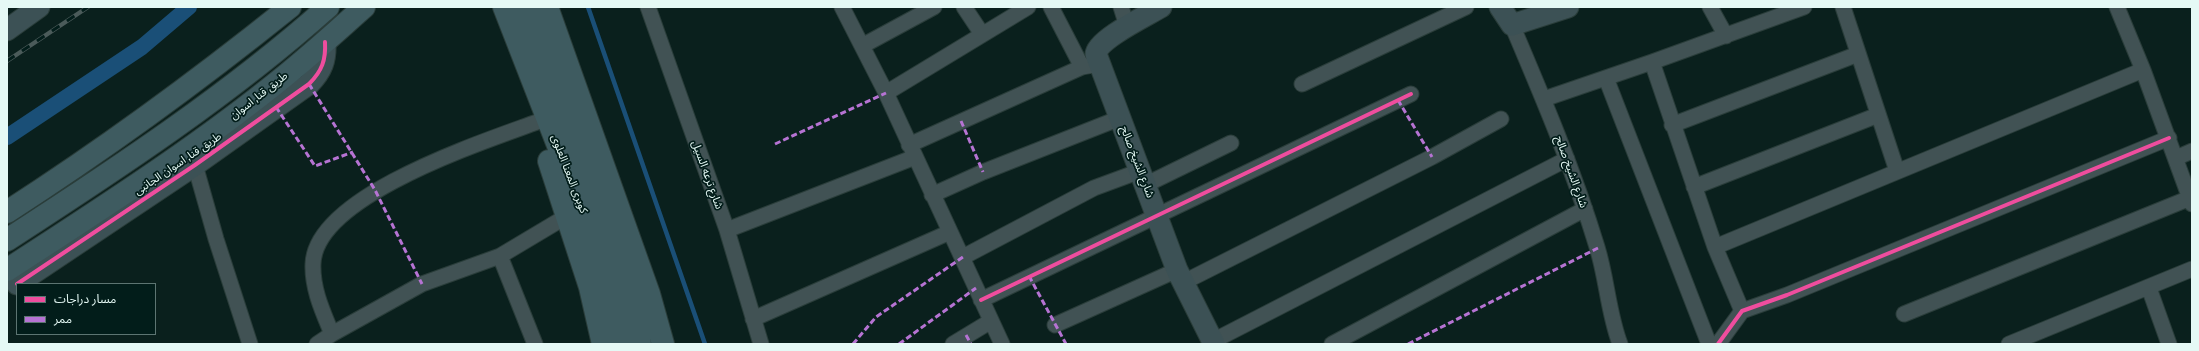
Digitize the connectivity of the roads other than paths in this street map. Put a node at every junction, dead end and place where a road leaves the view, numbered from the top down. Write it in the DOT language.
graph roads {
  1 [pos="39,7"];
  2 [pos="290,7"];
  3 [pos="328,7"];
  4 [pos="364,7"];
  5 [pos="494,7"];
  6 [pos="504,7"];
  7 [pos="526,7"];
  8 [pos="547,7"];
  9 [pos="648,7"];
  10 [pos="842,7"];
  11 [pos="934,7"];
  12 [pos="964,7"];
  13 [pos="1028,7"];
  14 [pos="1051,7"];
  15 [pos="1161,7"];
  16 [pos="1466,7"];
  17 [pos="1500,7"];
  18 [pos="1568,7"];
  19 [pos="1710,7"];
  20 [pos="1804,7"];
  21 [pos="1843,7"];
  22 [pos="2117,7"];
  23 [pos="1124,17"];
  24 [pos="1512,26"];
  25 [pos="7,30"];
  26 [pos="982,34"];
  27 [pos="1726,36"];
  28 [pos="325,42"];
  29 [pos="862,46"];
  30 [pos="1858,54"];
  31 [pos="1652,62"];
  32 [pos="1090,66"];
  33 [pos="2143,70"];
  34 [pos="1606,78"];
  35 [pos="1302,84"];
  36 [pos="886,93"];
  37 [pos="1412,94"];
  38 [pos="1544,99"];
  39 [pos="1878,115"];
  40 [pos="1120,118"];
  41 [pos="1501,119"];
  42 [pos="536,122"];
  43 [pos="1672,125"];
  44 [pos="2169,138"];
  45 [pos="1231,143"];
  46 [pos="912,151"];
  47 [pos="2192,151"];
  48 [pos="2176,158"];
  49 [pos="1567,159"];
  50 [pos="195,165"];
  51 [pos="1897,171"];
  52 [pos="1143,178"];
  53 [pos="1694,187"];
  54 [pos="932,194"];
  55 [pos="2191,201"];
  56 [pos="1585,209"];
  57 [pos="7,212"];
  58 [pos="1157,215"];
  59 [pos="567,216"];
  60 [pos="727,230"];
  61 [pos="950,232"];
  62 [pos="7,240"];
  63 [pos="1715,248"];
  64 [pos="500,256"];
  65 [pos="963,256"];
  66 [pos="2192,269"];
  67 [pos="7,270"];
  68 [pos="1180,276"];
  69 [pos="18,283"];
  70 [pos="16,285"];
  71 [pos="2149,288"];
  72 [pos="7,291"];
  73 [pos="981,300"];
  74 [pos="1742,311"];
  75 [pos="1904,314"];
  76 [pos="754,319"];
  77 [pos="991,321"];
  78 [pos="1055,325"];
  79 [pos="332,334"];
  80 [pos="1214,342"];
  81 [pos="250,344"];
  82 [pos="317,344"];
  83 [pos="535,344"];
  84 [pos="603,344"];
  85 [pos="623,344"];
  86 [pos="640,344"];
  87 [pos="662,344"];
  88 [pos="761,344"];
  89 [pos="953,344"];
  90 [pos="1002,344"];
  91 [pos="1332,344"];
  92 [pos="1620,344"];
  93 [pos="1709,344"];
  94 [pos="1718,344"];
  95 [pos="2009,344"];
  96 [pos="2169,344"];
  1 -- 25 [label="street"];
  2 -- 57 [label="highway"];
  3 -- 62 [label="highway"];
  4 -- 28 [label="highway, طريق قنا, اسوان"];
  5 -- 42 [label="highway"];
  6 -- 85 [label="highway, كوبرى المعنا العلوى"];
  7 -- 86 [label="highway, كوبرى المعنا العلوى"];
  8 -- 87 [label="highway"];
  9 -- 60 [label="street, شارع ترعه السيل"];
  10 -- 29 [label="street"];
  11 -- 29 [label="street"];
  12 -- 26 [label="street"];
  13 -- 26 [label="street"];
  14 -- 32 [label="street"];
  15 -- 23 [label="street, شارع الشيخ صالح"];
  16 -- 35 [label="street"];
  17 -- 24 [label="street, شارع الشيخ صالح"];
  18 -- 24 [label="street"];
  19 -- 27 [label="street"];
  20 -- 27 [label="street"];
  21 -- 30 [label="street"];
  22 -- 33 [label="street"];
  23 -- 32 [label="street, شارع الشيخ صالح"];
  24 -- 38 [label="street, شارع الشيخ صالح"];
  26 -- 36 [label="street"];
  27 -- 31 [label="street"];
  28 -- 50 [label="street, طريق قنا, اسوان الجانبى"];
  28 -- 67 [label="highway, طريق قنا, اسوان"];
  29 -- 36 [label="street"];
  30 -- 39 [label="street"];
  30 -- 43 [label="street"];
  31 -- 34 [label="street"];
  31 -- 43 [label="street"];
  32 -- 40 [label="street, شارع الشيخ صالح"];
  32 -- 46 [label="street"];
  33 -- 44 [label="street"];
  33 -- 51 [label="street"];
  34 -- 38 [label="street"];
  34 -- 93 [label="street"];
  36 -- 46 [label="street"];
  37 -- 58 [label="street"];
  38 -- 49 [label="street, شارع الشيخ صالح"];
  39 -- 51 [label="street"];
  39 -- 53 [label="street"];
  40 -- 52 [label="street, شارع الشيخ صالح"];
  40 -- 54 [label="street"];
  41 -- 68 [label="street"];
  42 -- 59 [label="highway"];
  42 -- 79 [label="street"];
  43 -- 53 [label="street"];
  44 -- 48 [label="street"];
  44 -- 74 [label="street"];
  45 -- 52 [label="street"];
  46 -- 54 [label="street"];
  46 -- 60 [label="street"];
  47 -- 48 [label="street"];
  48 -- 55 [label="street"];
  49 -- 56 [label="street, شارع الشيخ صالح"];
  49 -- 80 [label="street"];
  50 -- 69 [label="street, طريق قنا, اسوان الجانبى"];
  50 -- 81 [label="street"];
  51 -- 63 [label="street"];
  52 -- 58 [label="street, شارع الشيخ صالح"];
  52 -- 65 [label="street"];
  53 -- 63 [label="street"];
  54 -- 61 [label="street"];
  55 -- 75 [label="street"];
  56 -- 91 [label="street"];
  56 -- 92 [label="street, شارع الشيخ صالح"];
  58 -- 68 [label="street, شارع الشيخ صالح"];
  58 -- 73 [label="street"];
  59 -- 64 [label="street"];
  59 -- 84 [label="highway"];
  60 -- 76 [label="street, شارع ترعه السيل"];
  61 -- 65 [label="street"];
  61 -- 76 [label="street"];
  63 -- 74 [label="street"];
  64 -- 79 [label="street"];
  64 -- 83 [label="street"];
  65 -- 73 [label="street"];
  66 -- 71 [label="street"];
  68 -- 78 [label="street"];
  68 -- 80 [label="street, شارع الشيخ صالح"];
  70 -- 72 [label="street, طريق قنا, اسوان الجانبى"];
  71 -- 95 [label="street"];
  71 -- 96 [label="street"];
  73 -- 77 [label="street"];
  74 -- 94 [label="street"];
  76 -- 88 [label="street, شارع ترعه السيل"];
  77 -- 89 [label="street"];
  77 -- 90 [label="street"];
  79 -- 82 [label="street"];
}
